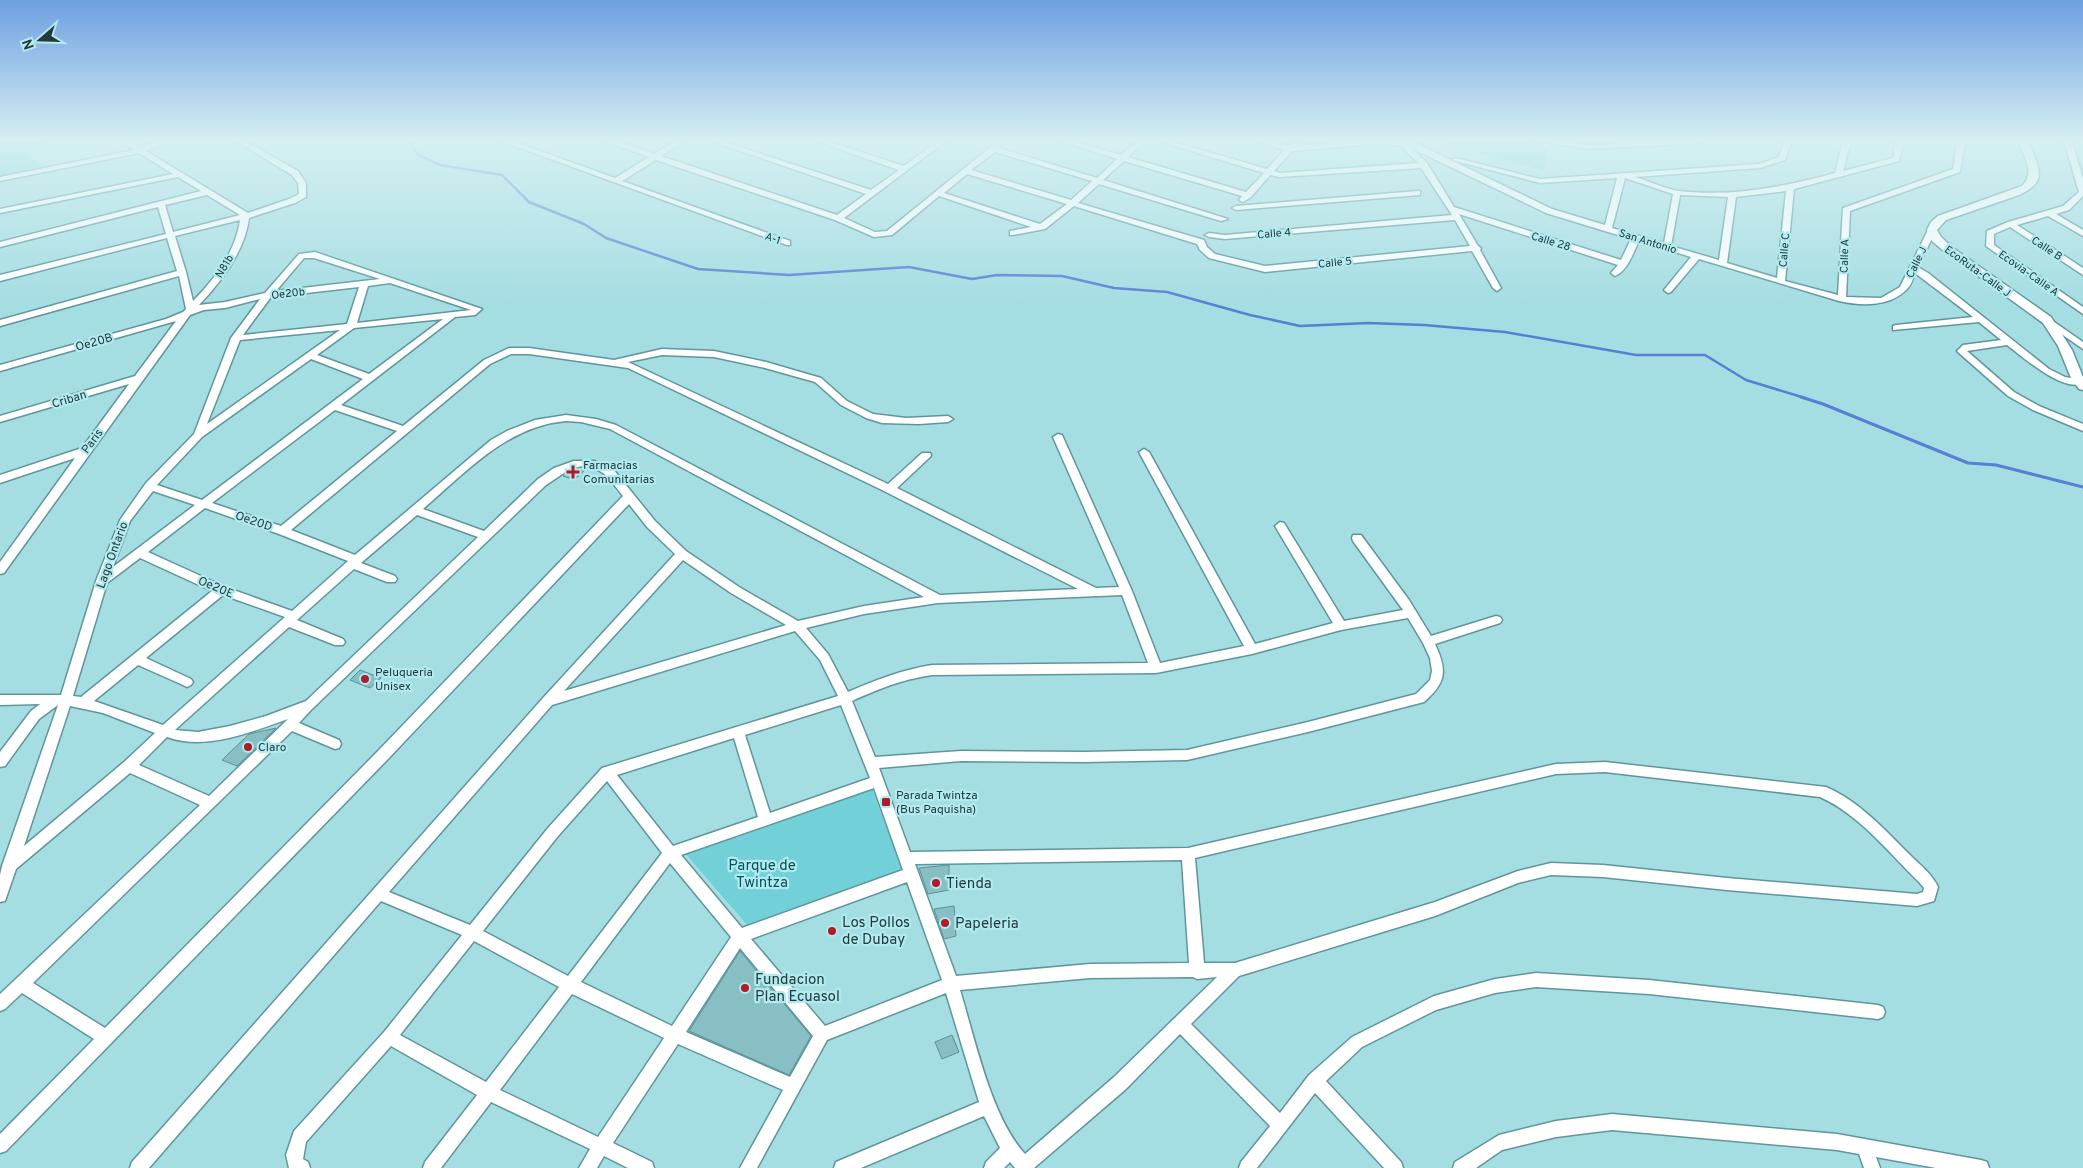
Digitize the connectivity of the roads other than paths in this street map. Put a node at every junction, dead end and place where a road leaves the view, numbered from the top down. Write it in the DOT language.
graph roads {
  1 [pos="1248,195"];
  2 [pos="1732,195"];
  3 [pos="77,196"];
  4 [pos="195,196"];
  5 [pos="214,196"];
  6 [pos="302,196"];
  7 [pos="656,196"];
  8 [pos="770,196"];
  9 [pos="869,196"];
  10 [pos="934,196"];
  11 [pos="945,196"];
  12 [pos="1045,196"];
  13 [pos="1081,196"];
  14 [pos="1148,196"];
  15 [pos="1386,196"];
  16 [pos="1442,196"];
  17 [pos="1517,196"];
  18 [pos="1617,196"];
  19 [pos="1677,196"];
  20 [pos="1789,196"];
  21 [pos="1886,196"];
  22 [pos="2007,196"];
  23 [pos="2079,196"];
  24 [pos="1072,204"];
  25 [pos="161,205"];
  26 [pos="1236,208"];
  27 [pos="1450,208"];
  28 [pos="0,211"];
  29 [pos="2049,213"];
  30 [pos="245,215"];
  31 [pos="838,218"];
  32 [pos="1458,218"];
  33 [pos="1224,219"];
  34 [pos="2011,224"];
  35 [pos="1042,227"];
  36 [pos="1608,229"];
  37 [pos="1932,230"];
  38 [pos="1013,233"];
  39 [pos="2083,234"];
  40 [pos="170,235"];
  41 [pos="1209,235"];
  42 [pos="1636,238"];
  43 [pos="1201,242"];
  44 [pos="787,243"];
  45 [pos="0,245"];
  46 [pos="1667,247"];
  47 [pos="1477,248"];
  48 [pos="1697,256"];
  49 [pos="1624,264"];
  50 [pos="1724,264"];
  51 [pos="1913,268"];
  52 [pos="182,272"];
  53 [pos="2083,272"];
  54 [pos="1614,273"];
  55 [pos="0,278"];
  56 [pos="391,280"];
  57 [pos="1781,282"];
  58 [pos="364,284"];
  59 [pos="1497,288"];
  60 [pos="1668,290"];
  61 [pos="263,296"];
  62 [pos="1842,298"];
  63 [pos="1870,302"];
  64 [pos="2083,311"];
  65 [pos="188,312"];
  66 [pos="452,316"];
  67 [pos="1981,319"];
  68 [pos="2047,320"];
  69 [pos="0,323"];
  70 [pos="351,326"];
  71 [pos="1896,328"];
  72 [pos="236,338"];
  73 [pos="2008,342"];
  74 [pos="2083,346"];
  75 [pos="311,356"];
  76 [pos="612,362"];
  77 [pos="0,368"];
  78 [pos="138,378"];
  79 [pos="370,378"];
  80 [pos="2081,384"];
  81 [pos="334,406"];
  82 [pos="948,418"];
  83 [pos="0,420"];
  84 [pos="2083,428"];
  85 [pos="405,430"];
  86 [pos="198,435"];
  87 [pos="1058,437"];
  88 [pos="85,451"];
  89 [pos="1144,452"];
  90 [pos="926,455"];
  91 [pos="0,479"];
  92 [pos="150,486"];
  93 [pos="889,489"];
  94 [pos="630,496"];
  95 [pos="205,503"];
  96 [pos="415,510"];
  97 [pos="1280,526"];
  98 [pos="283,531"];
  99 [pos="485,536"];
  100 [pos="1357,538"];
  101 [pos="139,553"];
  102 [pos="682,554"];
  103 [pos="354,562"];
  104 [pos="0,570"];
  105 [pos="391,580"];
  106 [pos="102,581"];
  107 [pos="221,590"];
  108 [pos="1126,591"];
  109 [pos="1096,593"];
  110 [pos="938,599"];
  111 [pos="1412,613"];
  112 [pos="291,619"];
  113 [pos="1496,620"];
  114 [pos="797,626"];
  115 [pos="1341,626"];
  116 [pos="340,642"];
  117 [pos="1430,642"];
  118 [pos="1252,649"];
  119 [pos="136,659"];
  120 [pos="1156,668"];
  121 [pos="188,682"];
  122 [pos="845,699"];
  123 [pos="0,700"];
  124 [pos="59,701"];
  125 [pos="83,702"];
  126 [pos="547,702"];
  127 [pos="310,705"];
  128 [pos="290,725"];
  129 [pos="165,731"];
  130 [pos="738,732"];
  131 [pos="335,744"];
  132 [pos="0,762"];
  133 [pos="872,763"];
  134 [pos="129,766"];
  135 [pos="607,772"];
  136 [pos="878,781"];
  137 [pos="210,804"];
  138 [pos="766,820"];
  139 [pos="670,853"];
  140 [pos="1188,854"];
  141 [pos="906,858"];
  142 [pos="9,866"];
  143 [pos="911,874"];
  144 [pos="379,894"];
  145 [pos="0,896"];
  146 [pos="473,933"];
  147 [pos="740,936"];
  148 [pos="1235,970"];
  149 [pos="1197,972"];
  150 [pos="21,984"];
  151 [pos="950,984"];
  152 [pos="570,985"];
  153 [pos="0,1004"];
  154 [pos="1878,1012"];
  155 [pos="1182,1024"];
  156 [pos="675,1035"];
  157 [pos="822,1035"];
  158 [pos="105,1037"];
  159 [pos="389,1037"];
  160 [pos="1315,1081"];
  161 [pos="793,1086"];
  162 [pos="488,1092"];
  163 [pos="988,1106"];
  164 [pos="1280,1125"];
  165 [pos="0,1144"];
  166 [pos="603,1146"];
  167 [pos="1864,1146"];
  168 [pos="1010,1150"];
  169 [pos="1025,1167"];
  170 [pos="138,1168"];
  171 [pos="302,1168"];
  172 [pos="431,1168"];
  173 [pos="587,1168"];
  174 [pos="646,1168"];
  175 [pos="748,1168"];
  176 [pos="842,1168"];
  177 [pos="992,1168"];
  178 [pos="1247,1168"];
  179 [pos="1394,1168"];
  180 [pos="1461,1168"];
  181 [pos="1872,1168"];
  182 [pos="1981,1168"];
  1 -- 26 [label="street"];
  2 -- 50 [label="street"];
  3 -- 28 [label="street"];
  4 -- 25 [label="street"];
  5 -- 30 [label="street"];
  6 -- 30 [label="street"];
  7 -- 44 [label="street, A-1"];
  8 -- 31 [label="street"];
  9 -- 31 [label="street"];
  10 -- 31 [label="street"];
  11 -- 35 [label="street"];
  12 -- 24 [label="street"];
  13 -- 24 [label="street"];
  14 -- 33 [label="street"];
  15 -- 26 [label="street"];
  16 -- 27 [label="street"];
  17 -- 36 [label="street, San Antonio"];
  18 -- 36 [label="street"];
  19 -- 46 [label="street"];
  20 -- 57 [label="street, Calle C"];
  21 -- 62 [label="street, Calle A"];
  22 -- 37 [label="street"];
  23 -- 29 [label="street, Ecovia-Calle A"];
  24 -- 35 [label="street"];
  24 -- 43 [label="street"];
  25 -- 40 [label="street"];
  25 -- 45 [label="street"];
  26 -- 33 [label="street"];
  27 -- 32 [label="street"];
  27 -- 49 [label="street, Calle 28"];
  29 -- 34 [label="street, Ecovia-Calle A"];
  29 -- 39 [label="street"];
  30 -- 40 [label="street"];
  30 -- 65 [label="street, N81b"];
  32 -- 41 [label="street, Calle 4"];
  32 -- 47 [label="street"];
  33 -- 41 [label="street"];
  34 -- 53 [label="street, Calle B"];
  34 -- 64 [label="street, Ecovia-Calle A"];
  35 -- 38 [label="street"];
  36 -- 42 [label="street, San Antonio"];
  37 -- 51 [label="street, Calle J"];
  37 -- 68 [label="street, EcoRuta-Calle J"];
  40 -- 52 [label="street"];
  40 -- 55 [label="street"];
  41 -- 43 [label="street"];
  42 -- 46 [label="street, San Antonio"];
  42 -- 49 [label="street"];
  43 -- 47 [label="street, Calle 5"];
  46 -- 48 [label="street, San Antonio"];
  47 -- 59 [label="street"];
  48 -- 50 [label="street, San Antonio"];
  48 -- 60 [label="street"];
  49 -- 54 [label="street"];
  50 -- 57 [label="street, San Antonio"];
  51 -- 63 [label="street, Calle J"];
  51 -- 67 [label="street"];
  52 -- 65 [label="street"];
  52 -- 69 [label="street"];
  56 -- 58 [label="street, Oe20b"];
  56 -- 61 [label="street, Lago Ontario"];
  56 -- 66 [label="street"];
  57 -- 62 [label="street, San Antonio"];
  58 -- 61 [label="street, Oe20b"];
  58 -- 70 [label="street"];
  61 -- 65 [label="street, Oe20b"];
  61 -- 72 [label="street, Lago Ontario"];
  62 -- 63 [label="street, San Antonio"];
  65 -- 77 [label="street, Oe20B"];
  65 -- 78 [label="street, Paris"];
  66 -- 70 [label="street"];
  66 -- 79 [label="street"];
  67 -- 71 [label="street"];
  67 -- 73 [label="street"];
  68 -- 74 [label="street"];
  68 -- 80 [label="street, EcoRuta-Calle J"];
  70 -- 72 [label="street"];
  70 -- 75 [label="street"];
  72 -- 86 [label="street, Lago Ontario"];
  73 -- 80 [label="street"];
  73 -- 84 [label="street"];
  75 -- 79 [label="street"];
  75 -- 86 [label="street"];
  76 -- 82 [label="street"];
  76 -- 85 [label="street"];
  76 -- 93 [label="street"];
  78 -- 83 [label="street, Criban"];
  78 -- 88 [label="street, Paris"];
  79 -- 81 [label="street"];
  81 -- 85 [label="street"];
  81 -- 95 [label="street"];
  85 -- 98 [label="street"];
  86 -- 92 [label="street, Lago Ontario"];
  87 -- 108 [label="street"];
  88 -- 91 [label="street"];
  88 -- 104 [label="street, Paris"];
  89 -- 118 [label="street"];
  90 -- 93 [label="street"];
  92 -- 95 [label="street, Oe20D"];
  92 -- 106 [label="street, Lago Ontario"];
  93 -- 109 [label="street"];
  94 -- 99 [label="street"];
  94 -- 102 [label="street"];
  94 -- 158 [label="street"];
  95 -- 98 [label="street, Oe20D"];
  95 -- 101 [label="street"];
  96 -- 99 [label="street"];
  96 -- 103 [label="street"];
  96 -- 110 [label="street"];
  97 -- 115 [label="street"];
  98 -- 103 [label="street, Oe20D"];
  99 -- 127 [label="street"];
  100 -- 111 [label="street"];
  101 -- 106 [label="street"];
  101 -- 107 [label="street, Oe20E"];
  102 -- 114 [label="street"];
  102 -- 126 [label="street"];
  103 -- 105 [label="street"];
  103 -- 112 [label="street"];
  106 -- 124 [label="street, Lago Ontario"];
  107 -- 112 [label="street, Oe20E"];
  107 -- 119 [label="street"];
  108 -- 109 [label="street"];
  108 -- 120 [label="street"];
  109 -- 110 [label="street"];
  110 -- 114 [label="street"];
  111 -- 115 [label="street"];
  111 -- 117 [label="street"];
  112 -- 116 [label="street, Oe20E"];
  112 -- 129 [label="street"];
  113 -- 117 [label="street"];
  114 -- 122 [label="street"];
  114 -- 126 [label="street"];
  115 -- 118 [label="street"];
  117 -- 133 [label="street"];
  118 -- 120 [label="street"];
  119 -- 121 [label="street"];
  119 -- 125 [label="street"];
  120 -- 122 [label="street"];
  122 -- 130 [label="street"];
  122 -- 133 [label="street"];
  123 -- 124 [label="street"];
  124 -- 125 [label="street"];
  124 -- 132 [label="street"];
  124 -- 142 [label="street, Lago Ontario"];
  125 -- 129 [label="street"];
  126 -- 144 [label="street"];
  127 -- 128 [label="street"];
  127 -- 129 [label="street"];
  128 -- 131 [label="street"];
  128 -- 137 [label="street"];
  129 -- 134 [label="street"];
  130 -- 135 [label="street"];
  130 -- 138 [label="street"];
  133 -- 136 [label="street"];
  134 -- 137 [label="street"];
  134 -- 142 [label="street"];
  135 -- 139 [label="street"];
  135 -- 146 [label="street"];
  136 -- 138 [label="street"];
  136 -- 141 [label="street"];
  137 -- 150 [label="street"];
  138 -- 139 [label="street"];
  139 -- 147 [label="street"];
  139 -- 152 [label="street"];
  140 -- 141 [label="street"];
  140 -- 148 [label="street"];
  140 -- 149 [label="street"];
  141 -- 143 [label="street"];
  142 -- 145 [label="street, Lago Ontario"];
  143 -- 147 [label="street"];
  143 -- 151 [label="street"];
  144 -- 146 [label="street"];
  144 -- 170 [label="street"];
  146 -- 152 [label="street"];
  146 -- 159 [label="street"];
  147 -- 156 [label="street"];
  147 -- 157 [label="street"];
  148 -- 149 [label="street"];
  148 -- 155 [label="street"];
  149 -- 151 [label="street"];
  150 -- 153 [label="street"];
  150 -- 158 [label="street"];
  151 -- 157 [label="street"];
  151 -- 163 [label="street"];
  152 -- 156 [label="street"];
  152 -- 162 [label="street"];
  154 -- 160 [label="street"];
  155 -- 164 [label="street"];
  155 -- 169 [label="street"];
  156 -- 161 [label="street"];
  156 -- 166 [label="street"];
  157 -- 161 [label="street"];
  158 -- 165 [label="street"];
  159 -- 162 [label="street"];
  159 -- 171 [label="street"];
  160 -- 164 [label="street"];
  160 -- 179 [label="street"];
  161 -- 175 [label="street"];
  162 -- 166 [label="street"];
  162 -- 172 [label="street"];
  163 -- 168 [label="street"];
  163 -- 176 [label="street"];
  164 -- 178 [label="street"];
  166 -- 173 [label="street"];
  166 -- 174 [label="street"];
  167 -- 180 [label="street"];
  167 -- 181 [label="street"];
  167 -- 182 [label="street"];
  168 -- 169 [label="street"];
  168 -- 177 [label="street"];
}
